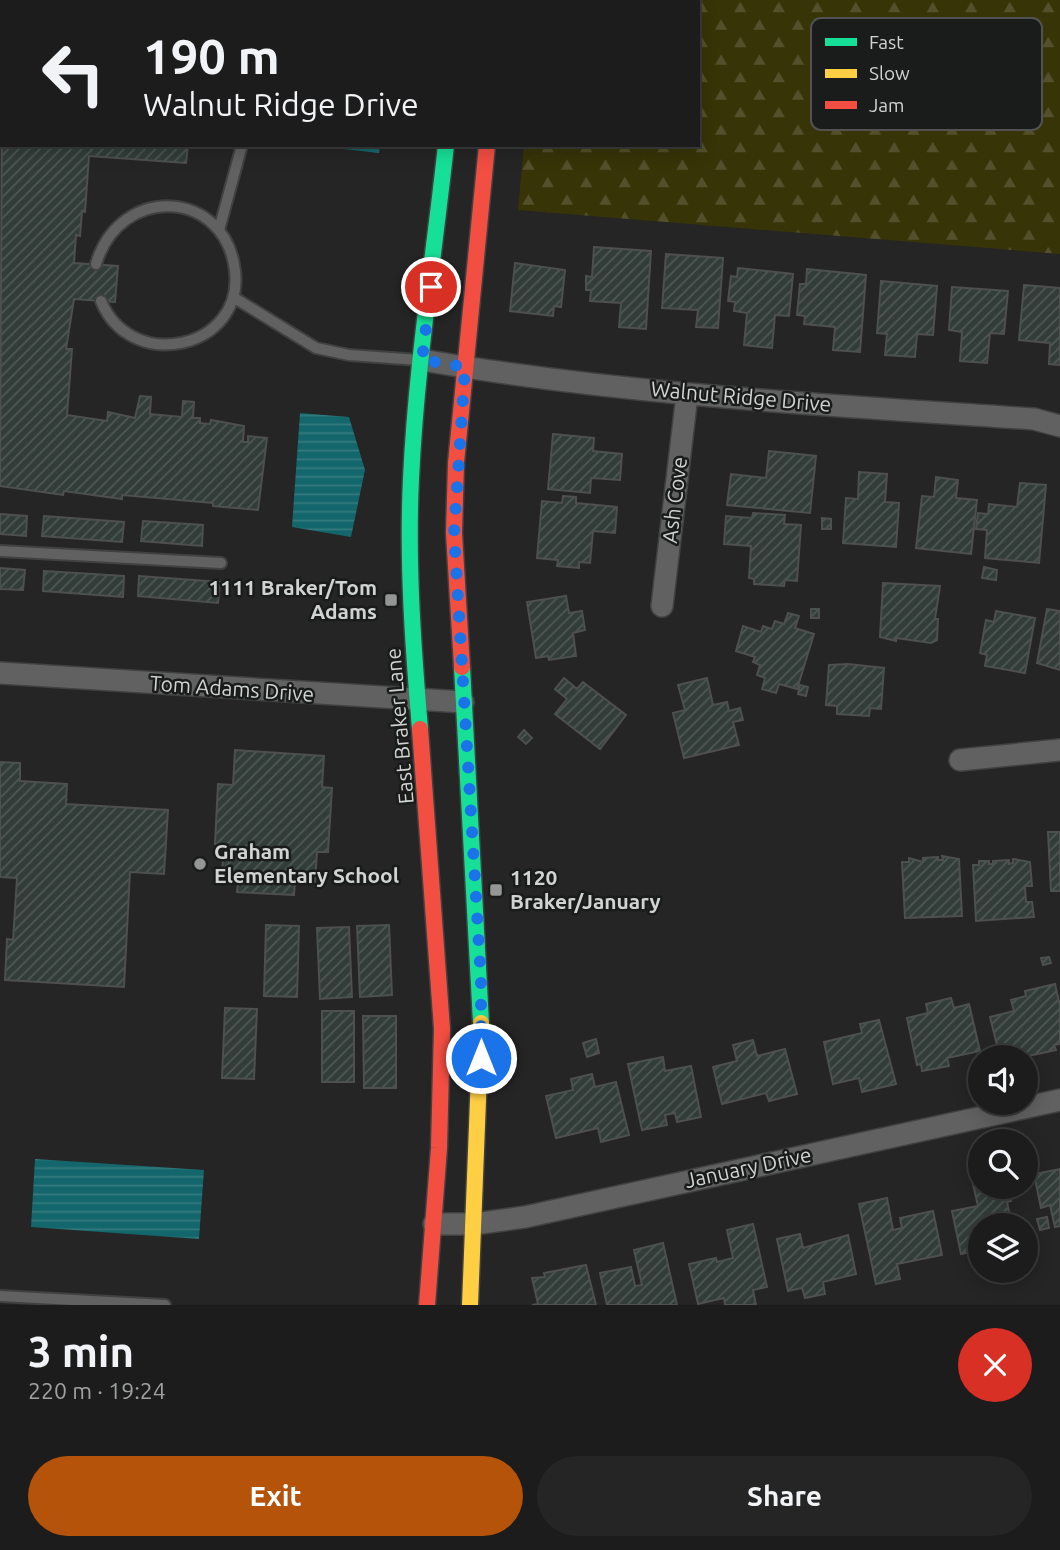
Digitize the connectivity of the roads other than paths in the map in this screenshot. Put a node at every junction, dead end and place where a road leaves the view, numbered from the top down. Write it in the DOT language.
graph roads {
  1 [pos="241,147"];
  2 [pos="446,147"];
  3 [pos="487,147"];
  4 [pos="219,230"];
  5 [pos="96,264"];
  6 [pos="233,297"];
  7 [pos="101,301"];
  8 [pos="422,360"];
  9 [pos="465,367"];
  10 [pos="687,395"];
  11 [pos="1060,426"];
  12 [pos="0,551"];
  13 [pos="221,564"];
  14 [pos="662,606"];
  15 [pos="0,673"];
  16 [pos="419,701"];
  17 [pos="463,702"];
  18 [pos="1060,750"];
  19 [pos="960,760"];
  20 [pos="1060,1100"];
  21 [pos="434,1224"];
  22 [pos="474,1224"];
  23 [pos="0,1296"];
  24 [pos="165,1305"];
  25 [pos="427,1305"];
  26 [pos="470,1305"];
  1 -- 4 [label="lane"];
  2 -- 8 [label="main road, East Braker Lane"];
  3 -- 9 [label="main road"];
  4 -- 5 [label="lane"];
  4 -- 6 [label="lane"];
  6 -- 7 [label="lane"];
  6 -- 8 [label="lane"];
  8 -- 9 [label="street, Walnut Ridge Drive"];
  8 -- 16 [label="main road, East Braker Lane"];
  9 -- 10 [label="street, Walnut Ridge Drive"];
  9 -- 17 [label="main road"];
  10 -- 11 [label="street, Walnut Ridge Drive"];
  10 -- 14 [label="street, Ash Cove"];
  12 -- 13 [label="lane"];
  15 -- 16 [label="street, Tom Adams Drive"];
  16 -- 17 [label="street, Tom Adams Drive"];
  16 -- 21 [label="main road, East Braker Lane"];
  17 -- 22 [label="main road"];
  18 -- 19 [label="street"];
  20 -- 22 [label="street, January Drive"];
  21 -- 22 [label="street, January Drive"];
  21 -- 25 [label="main road, East Braker Lane"];
  22 -- 26 [label="main road"];
  23 -- 24 [label="lane"];
}
